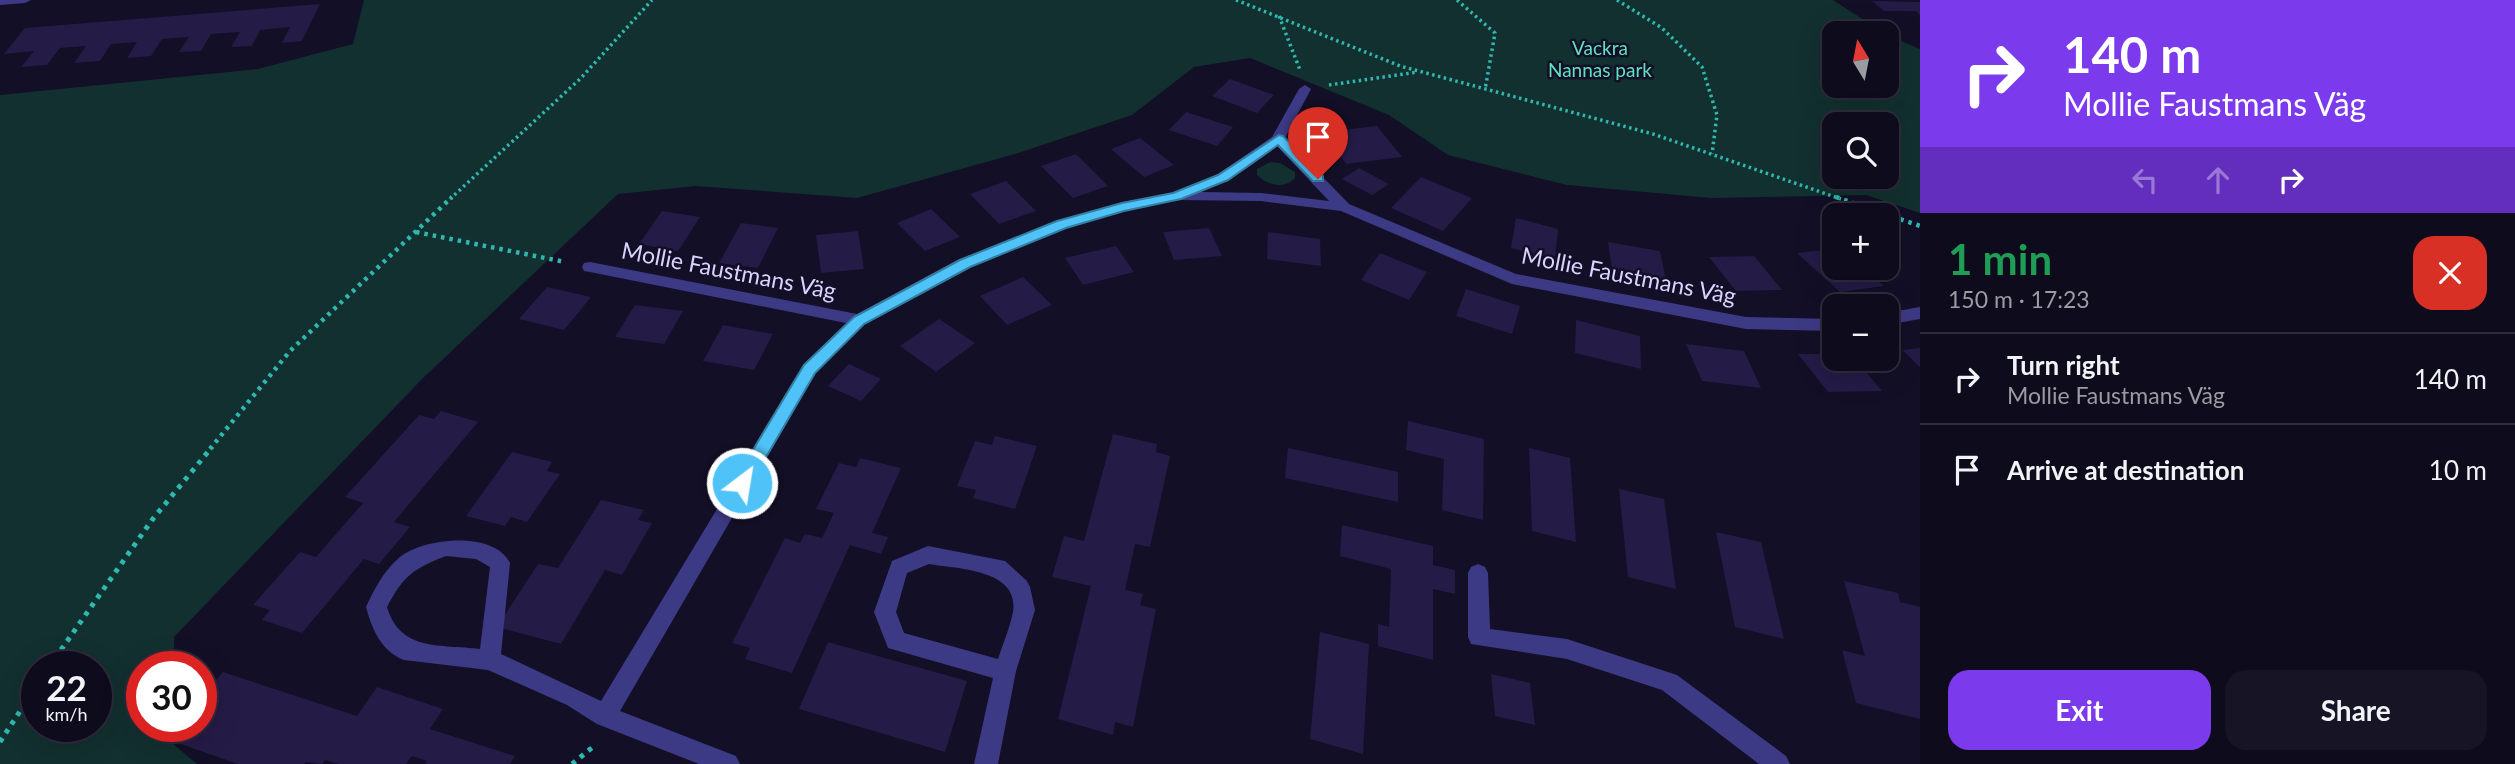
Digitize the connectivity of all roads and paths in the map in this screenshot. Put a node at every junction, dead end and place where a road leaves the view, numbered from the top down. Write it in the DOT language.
graph roads {
  1 [pos="25,0"];
  2 [pos="652,0"];
  3 [pos="1236,0"];
  4 [pos="1457,0"];
  5 [pos="1617,0"];
  6 [pos="0,2"];
  7 [pos="1279,16"];
  8 [pos="1421,72"];
  9 [pos="1305,89"];
  10 [pos="1485,90"];
  11 [pos="1279,139"];
  12 [pos="1712,154"];
  13 [pos="1177,196"];
  14 [pos="1344,208"];
  15 [pos="1920,226"];
  16 [pos="415,232"];
  17 [pos="590,268"];
  18 [pos="1920,313"];
  19 [pos="1899,317"];
  20 [pos="859,320"];
  21 [pos="1822,326"];
  22 [pos="1478,573"];
  23 [pos="60,651"];
  24 [pos="490,660"];
  25 [pos="1005,671"];
  26 [pos="21,708"];
  27 [pos="605,716"];
  28 [pos="0,742"];
  29 [pos="728,764"];
  30 [pos="986,764"];
  31 [pos="1778,764"];
  1 -- 6 [label="street"];
  2 -- 16 [label="path"];
  3 -- 7 [label="path"];
  4 -- 10 [label="path"];
  5 -- 12 [label="path"];
  7 -- 8 [label="path"];
  7 -- 9 [label="path"];
  8 -- 9 [label="path"];
  8 -- 10 [label="path"];
  9 -- 11 [label="street, Mollie Faustmans Väg"];
  10 -- 12 [label="path"];
  11 -- 13 [label="street, Mollie Faustmans Väg"];
  11 -- 14 [label="street, Mollie Faustmans Väg"];
  12 -- 15 [label="path"];
  13 -- 14 [label="street, Mollie Faustmans Väg"];
  13 -- 20 [label="street, Mollie Faustmans Väg"];
  14 -- 21 [label="street, Mollie Faustmans Väg"];
  16 -- 17 [label="path"];
  16 -- 23 [label="path"];
  17 -- 20 [label="street, Mollie Faustmans Väg"];
  18 -- 19 [label="street"];
  20 -- 27 [label="street, Mollie Faustmans Väg"];
  22 -- 31 [label="street"];
  24 -- 24 [label="street"];
  24 -- 27 [label="street"];
  25 -- 25 [label="street"];
  25 -- 30 [label="street"];
  26 -- 28 [label="path"];
  27 -- 29 [label="street"];
}
